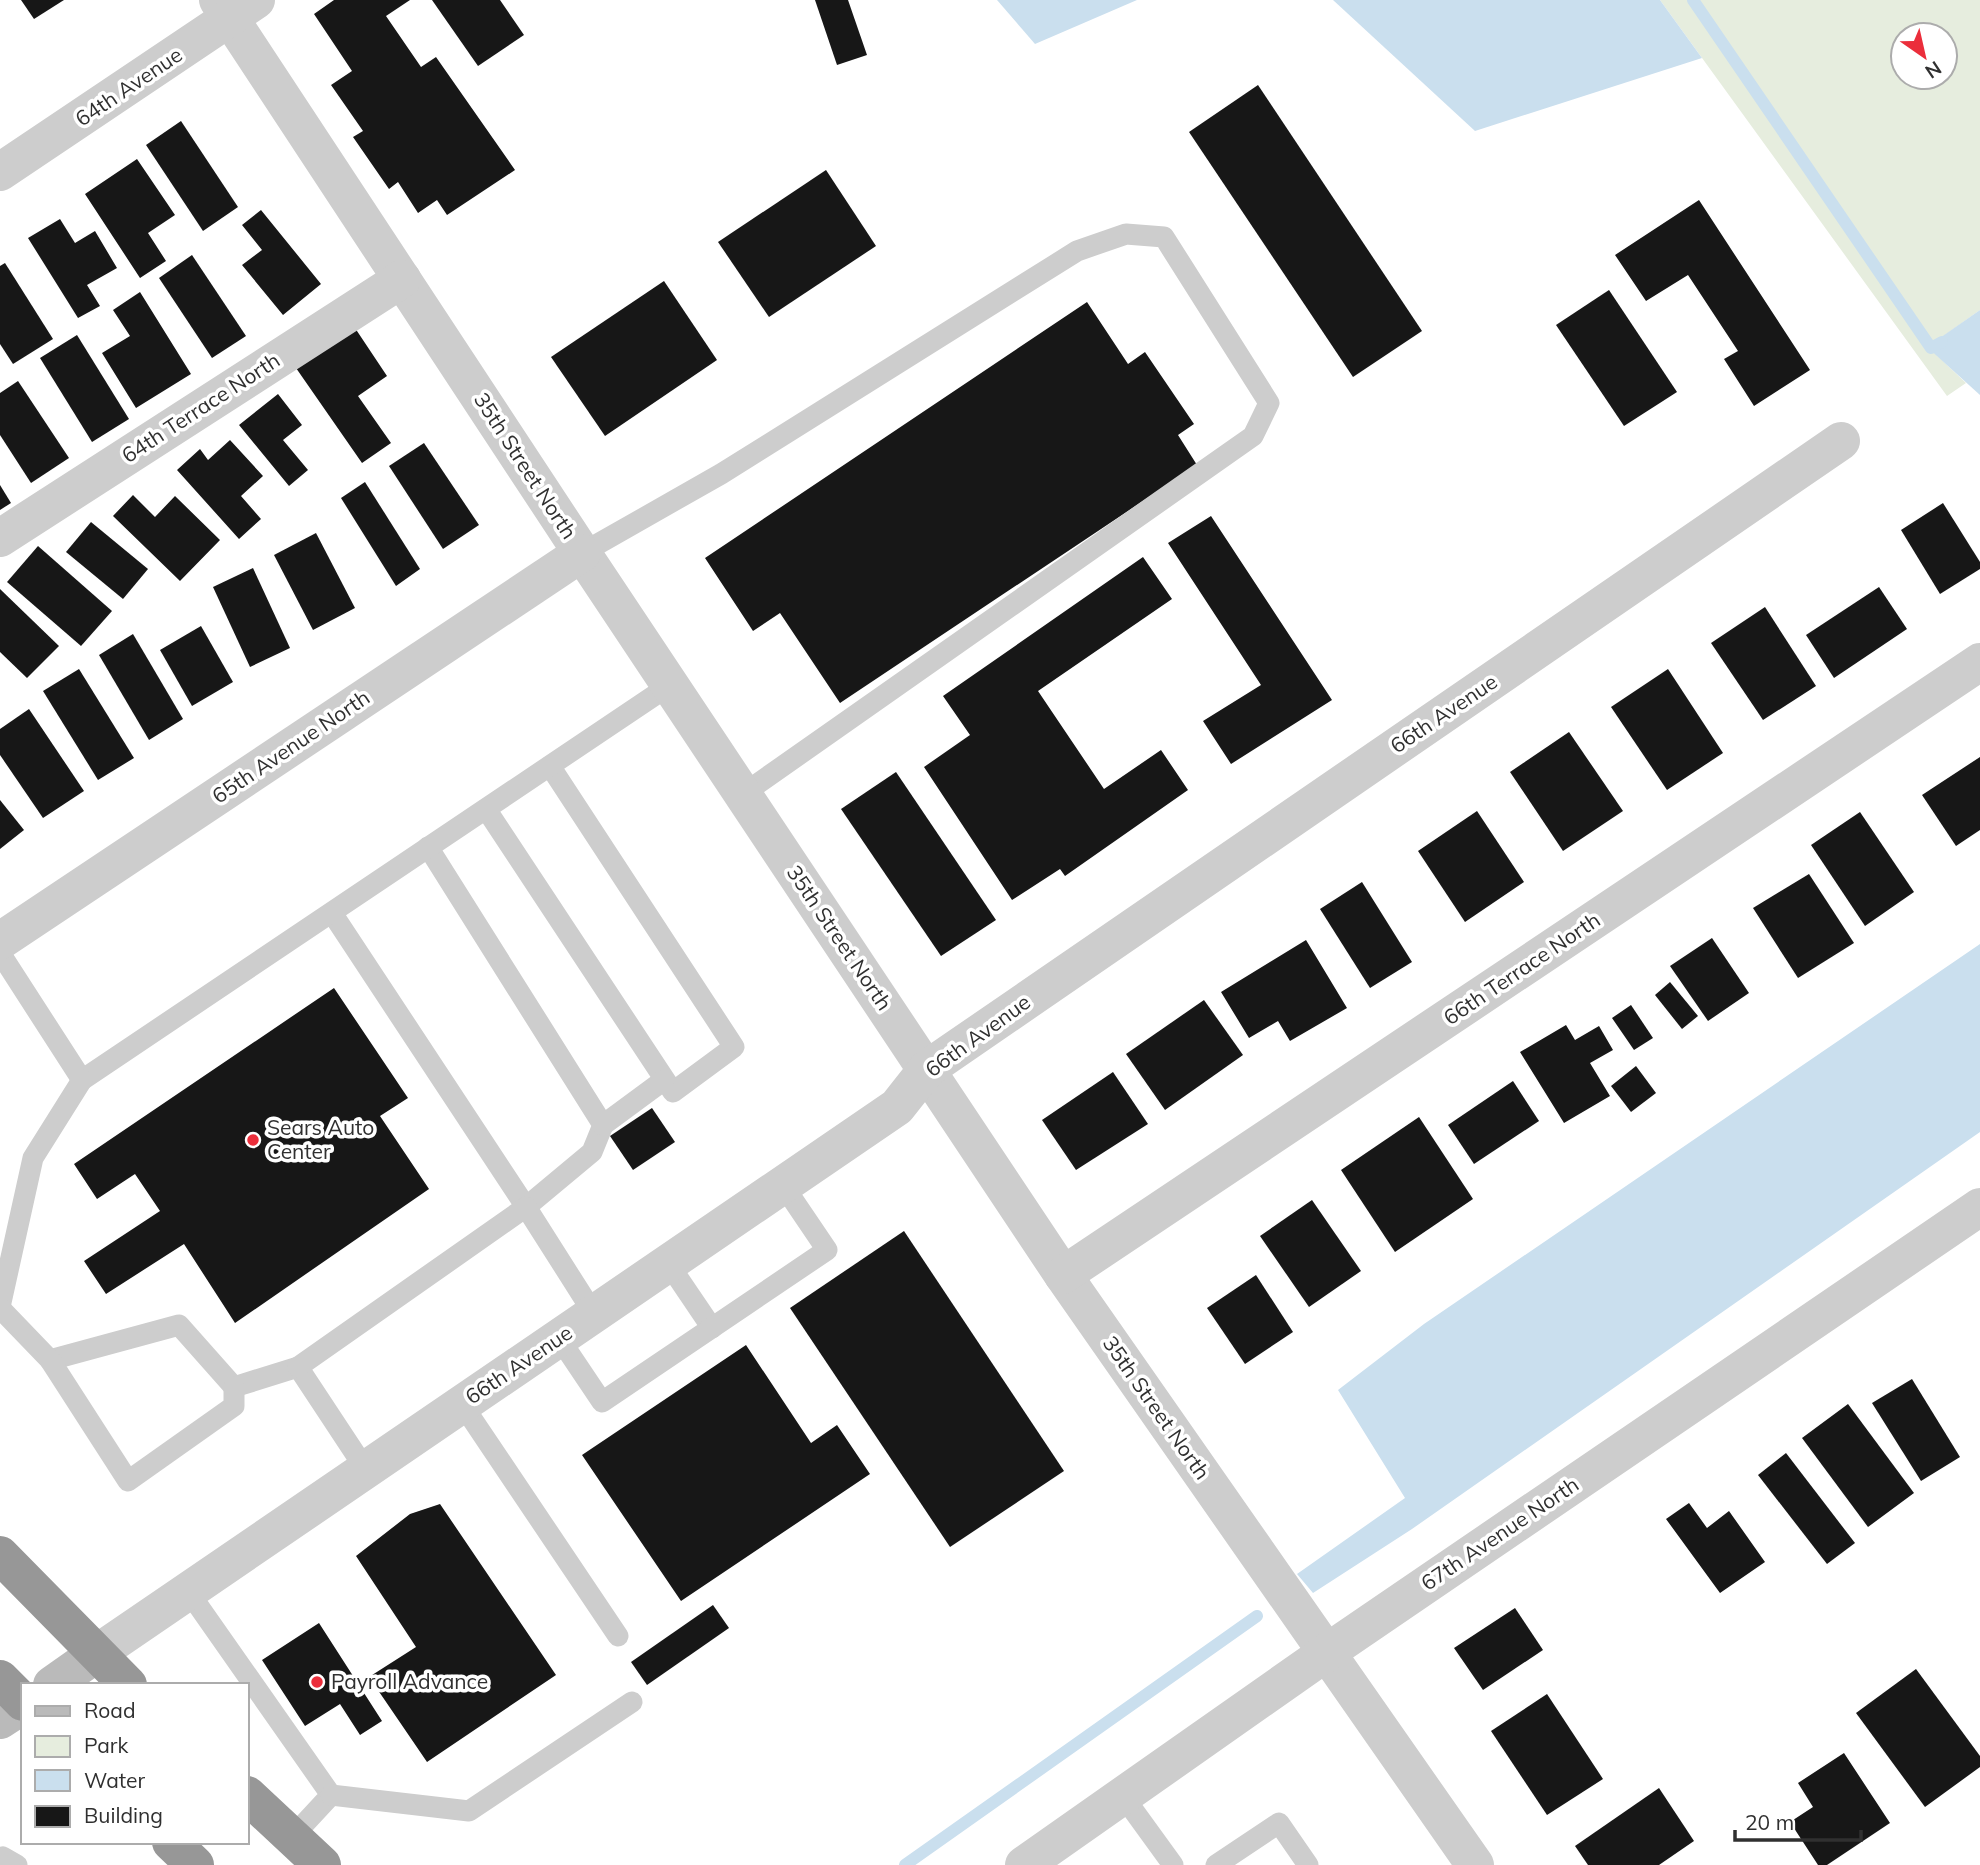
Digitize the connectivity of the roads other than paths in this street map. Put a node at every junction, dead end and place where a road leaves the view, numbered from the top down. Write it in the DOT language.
graph roads {
  1 [pos="235,6"];
  2 [pos="0,172"];
  3 [pos="402,279"];
  4 [pos="1842,441"];
  5 [pos="0,538"];
  6 [pos="582,553"];
  7 [pos="1980,662"];
  8 [pos="670,685"];
  9 [pos="551,766"];
  10 [pos="743,794"];
  11 [pos="486,808"];
  12 [pos="428,847"];
  13 [pos="332,913"];
  14 [pos="1,942"];
  15 [pos="927,1069"];
  16 [pos="82,1080"];
  17 [pos="664,1080"];
  18 [pos="603,1125"];
  19 [pos="783,1185"];
  20 [pos="526,1207"];
  21 [pos="1980,1207"];
  22 [pos="668,1263"];
  23 [pos="1063,1275"];
  24 [pos="0,1307"];
  25 [pos="594,1314"];
  26 [pos="712,1328"];
  27 [pos="559,1338"];
  28 [pos="50,1360"];
  29 [pos="298,1367"];
  30 [pos="234,1387"];
  31 [pos="462,1404"];
  32 [pos="366,1470"];
  33 [pos="0,1555"];
  34 [pos="188,1591"];
  35 [pos="618,1636"];
  36 [pos="1326,1653"];
  37 [pos="96,1654"];
  38 [pos="0,1679"];
  39 [pos="55,1683"];
  40 [pos="126,1683"];
  41 [pos="21,1701"];
  42 [pos="632,1702"];
  43 [pos="21,1704"];
  44 [pos="0,1720"];
  45 [pos="331,1795"];
  46 [pos="248,1796"];
  47 [pos="1123,1796"];
  48 [pos="292,1837"];
  49 [pos="173,1844"];
  50 [pos="0,1859"];
  51 [pos="17,1865"];
  52 [pos="195,1865"];
  53 [pos="322,1865"];
  54 [pos="1024,1865"];
  55 [pos="1173,1865"];
  56 [pos="1216,1865"];
  57 [pos="1308,1865"];
  58 [pos="1475,1865"];
  1 -- 2 [label="street, 64th Avenue"];
  1 -- 3 [label="street, 35th Street North"];
  3 -- 5 [label="street, 64th Terrace North"];
  3 -- 6 [label="street, 35th Street North"];
  4 -- 15 [label="street, 66th Avenue"];
  6 -- 8 [label="street, 35th Street North"];
  6 -- 10 [label="lane"];
  6 -- 14 [label="street, 65th Avenue North"];
  7 -- 23 [label="street, 66th Terrace North"];
  8 -- 9 [label="lane"];
  8 -- 10 [label="street, 35th Street North"];
  9 -- 11 [label="lane"];
  9 -- 17 [label="lane"];
  10 -- 15 [label="street, 35th Street North"];
  11 -- 12 [label="lane"];
  11 -- 17 [label="lane"];
  12 -- 13 [label="lane"];
  12 -- 18 [label="lane"];
  13 -- 16 [label="lane"];
  13 -- 20 [label="lane"];
  14 -- 16 [label="lane"];
  15 -- 19 [label="street, 66th Avenue"];
  15 -- 23 [label="street, 35th Street North"];
  16 -- 24 [label="lane"];
  17 -- 18 [label="lane"];
  18 -- 20 [label="lane"];
  19 -- 22 [label="street, 66th Avenue"];
  19 -- 26 [label="lane"];
  20 -- 25 [label="lane"];
  20 -- 29 [label="lane"];
  21 -- 36 [label="street, 67th Avenue North"];
  22 -- 25 [label="street, 66th Avenue"];
  22 -- 26 [label="lane"];
  23 -- 36 [label="street, 35th Street North"];
  24 -- 28 [label="lane"];
  25 -- 27 [label="street, 66th Avenue"];
  26 -- 27 [label="lane"];
  27 -- 31 [label="street, 66th Avenue"];
  28 -- 30 [label="lane"];
  28 -- 30 [label="lane"];
  29 -- 30 [label="lane"];
  29 -- 32 [label="lane"];
  31 -- 32 [label="street, 66th Avenue"];
  31 -- 35 [label="lane"];
  32 -- 34 [label="street, 66th Avenue"];
  33 -- 37 [label="highway"];
  34 -- 37 [label="street, 66th Avenue"];
  34 -- 45 [label="lane"];
  36 -- 47 [label="street, 67th Avenue North"];
  36 -- 58 [label="street, 35th Street North"];
  37 -- 39 [label="street, 66th Avenue"];
  37 -- 40 [label="highway"];
  38 -- 41 [label="highway"];
  42 -- 45 [label="lane"];
  43 -- 44 [label="street"];
  45 -- 48 [label="lane"];
  46 -- 48 [label="highway"];
  47 -- 54 [label="street, 67th Avenue North"];
  47 -- 55 [label="lane"];
  48 -- 53 [label="highway"];
  49 -- 52 [label="highway"];
  50 -- 51 [label="lane"];
  56 -- 57 [label="lane"];
}
